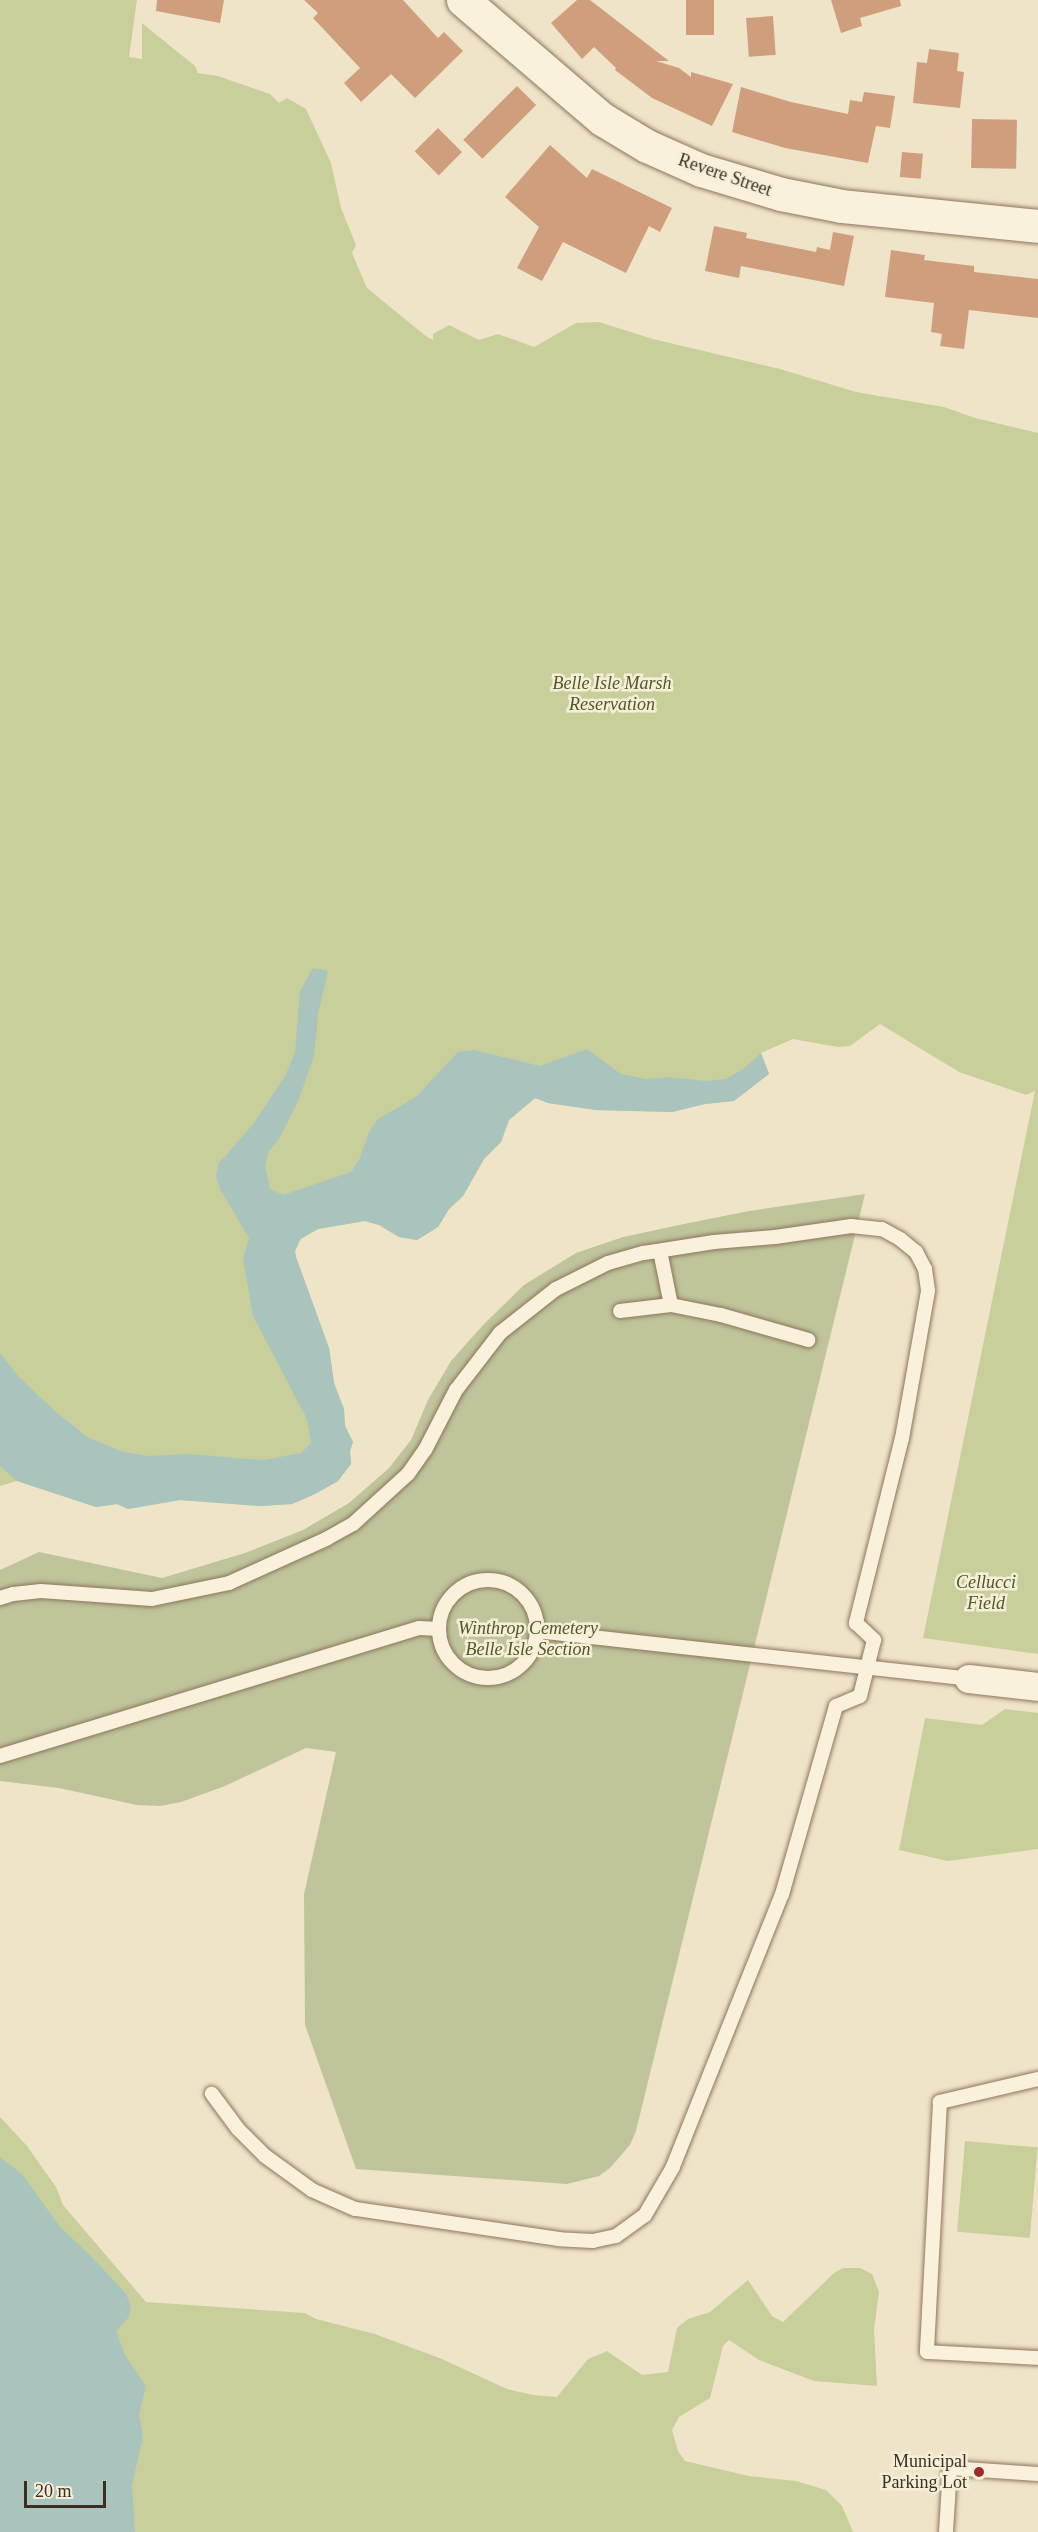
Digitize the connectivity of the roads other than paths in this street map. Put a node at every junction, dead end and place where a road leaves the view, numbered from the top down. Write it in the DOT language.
graph roads {
  1 [pos="463,0"];
  2 [pos="1038,226"];
  3 [pos="660,1251"];
  4 [pos="671,1305"];
  5 [pos="620,1311"];
  6 [pos="808,1340"];
  7 [pos="0,1598"];
  8 [pos="439,1629"];
  9 [pos="537,1631"];
  10 [pos="867,1668"];
  11 [pos="969,1679"];
  12 [pos="1038,1687"];
  13 [pos="0,1755"];
  14 [pos="1038,2079"];
  15 [pos="212,2094"];
  16 [pos="1038,2358"];
  17 [pos="1038,2474"];
  18 [pos="946,2532"];
  1 -- 2 [label="main road, Revere Street"];
  3 -- 4 [label="lane"];
  3 -- 7 [label="lane"];
  3 -- 10 [label="lane"];
  4 -- 5 [label="lane"];
  4 -- 6 [label="lane"];
  8 -- 9 [label="lane"];
  8 -- 9 [label="lane"];
  8 -- 13 [label="lane"];
  9 -- 10 [label="lane"];
  10 -- 11 [label="lane"];
  10 -- 15 [label="lane"];
  11 -- 12 [label="street"];
  14 -- 16 [label="lane"];
  17 -- 18 [label="lane"];
}
